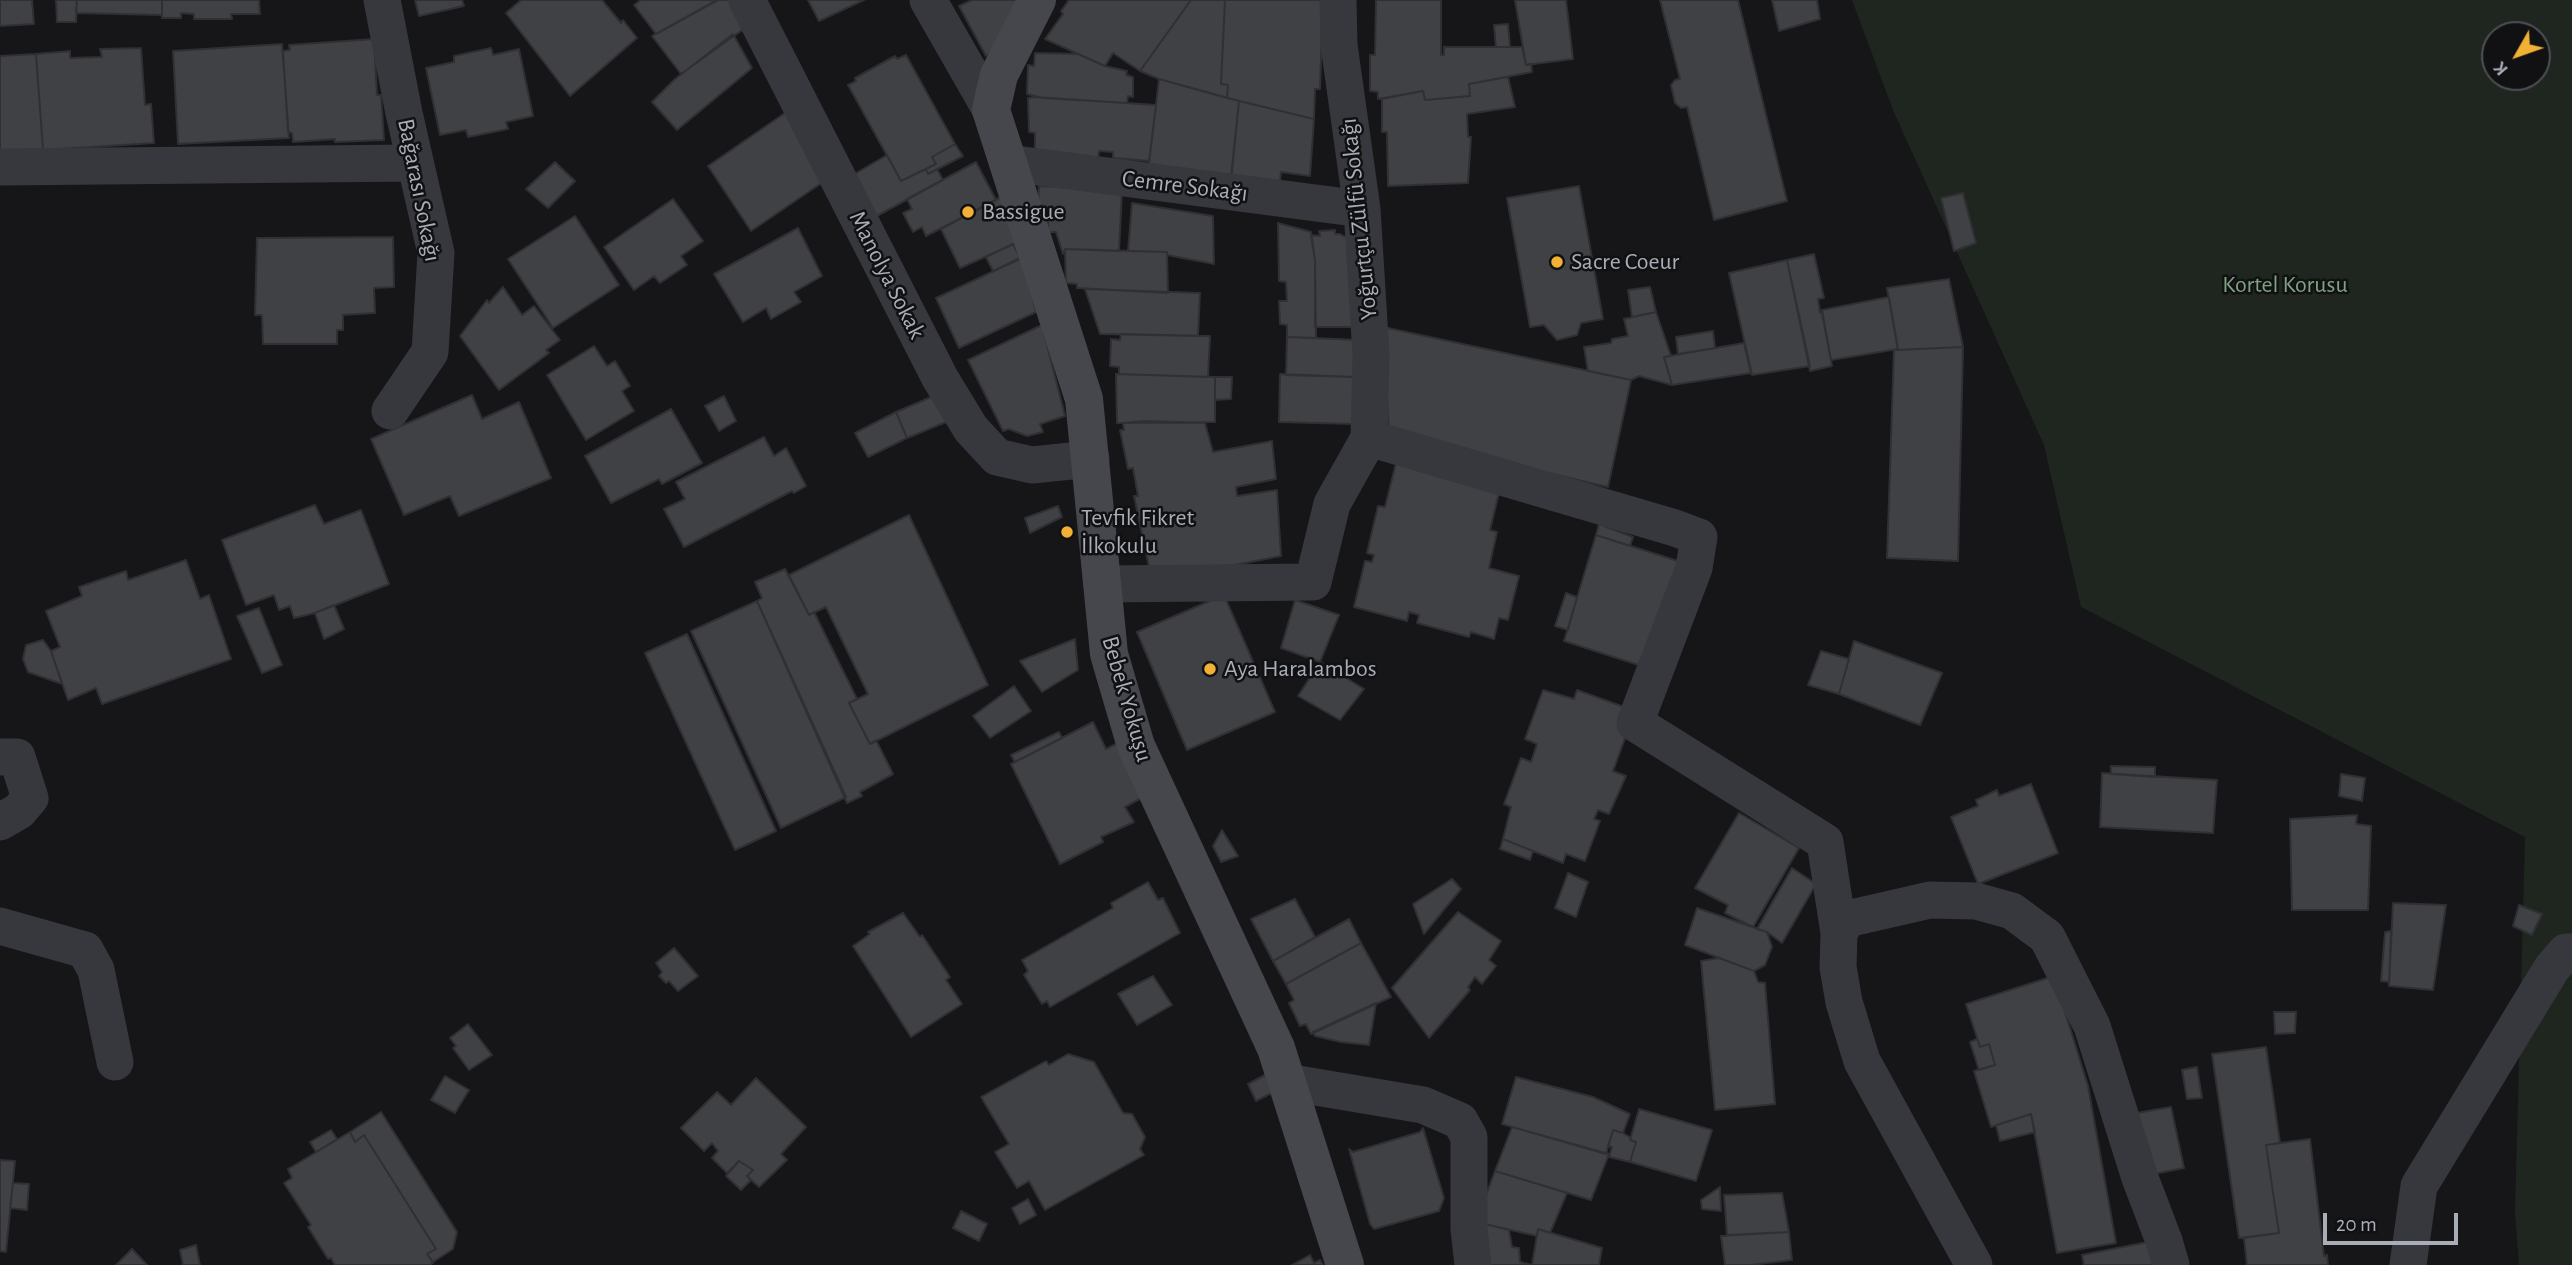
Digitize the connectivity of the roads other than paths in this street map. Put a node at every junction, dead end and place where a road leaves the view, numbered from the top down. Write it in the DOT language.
graph roads {
  1 [pos="382,0"];
  2 [pos="747,0"];
  3 [pos="928,0"];
  4 [pos="1037,0"];
  5 [pos="1338,0"];
  6 [pos="991,110"];
  7 [pos="415,163"];
  8 [pos="1008,163"];
  9 [pos="0,167"];
  10 [pos="1362,209"];
  11 [pos="390,411"];
  12 [pos="1369,438"];
  13 [pos="1091,459"];
  14 [pos="1102,584"];
  15 [pos="0,757"];
  16 [pos="0,822"];
  17 [pos="0,926"];
  18 [pos="1839,933"];
  19 [pos="2572,952"];
  20 [pos="115,1062"];
  21 [pos="1286,1082"];
  22 [pos="1345,1265"];
  23 [pos="1473,1265"];
  24 [pos="1974,1265"];
  25 [pos="2171,1265"];
  26 [pos="2408,1265"];
  1 -- 7 [label="street, Bağarası Sokağı"];
  2 -- 13 [label="street, Manolya Sokak"];
  3 -- 6 [label="street"];
  4 -- 6 [label="street"];
  5 -- 10 [label="street, Yoğurtçu Zülfü Sokağı"];
  6 -- 8 [label="street, Bebek Yokuşu"];
  7 -- 9 [label="street"];
  7 -- 11 [label="street, Bağarası Sokağı"];
  8 -- 10 [label="street, Cemre Sokağı"];
  8 -- 13 [label="street, Bebek Yokuşu"];
  10 -- 12 [label="street, Yoğurtçu Zülfü Sokağı"];
  12 -- 14 [label="street"];
  12 -- 18 [label="street"];
  13 -- 14 [label="street, Bebek Yokuşu"];
  14 -- 21 [label="street, Bebek Yokuşu"];
  15 -- 16 [label="street"];
  17 -- 20 [label="street"];
  18 -- 24 [label="street"];
  18 -- 25 [label="street"];
  19 -- 26 [label="street"];
  21 -- 22 [label="street, Bebek Yokuşu"];
  21 -- 23 [label="street"];
}
